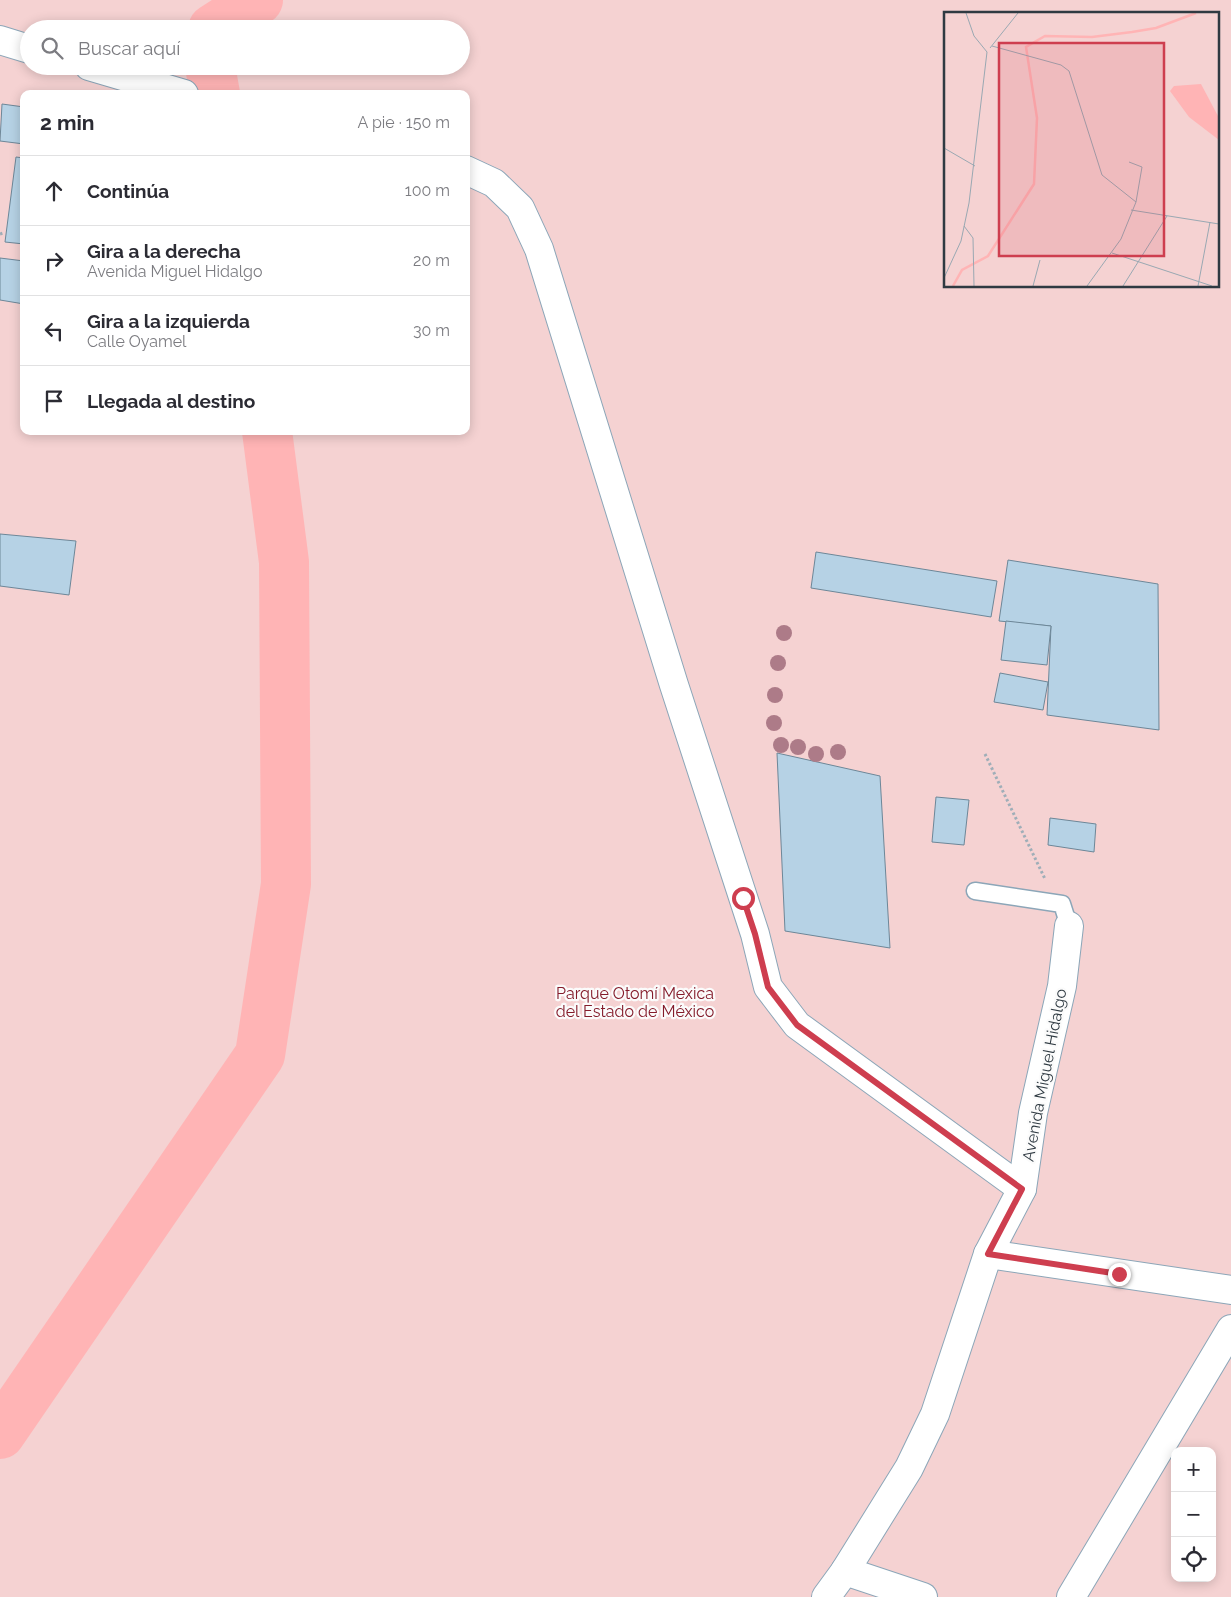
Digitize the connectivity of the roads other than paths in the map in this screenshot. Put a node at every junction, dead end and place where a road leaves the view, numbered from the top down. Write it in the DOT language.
graph roads {
  1 [pos="0,40"];
  2 [pos="20,46"];
  3 [pos="120,75"];
  4 [pos="170,90"];
  5 [pos="470,172"];
  6 [pos="975,891"];
  7 [pos="1069,926"];
  8 [pos="1022,1189"];
  9 [pos="988,1254"];
  10 [pos="1231,1290"];
  11 [pos="1231,1329"];
  12 [pos="845,1571"];
  13 [pos="826,1597"];
  14 [pos="923,1597"];
  15 [pos="1071,1597"];
  1 -- 2 [label="street"];
  3 -- 4 [label="street"];
  5 -- 8 [label="street"];
  6 -- 7 [label="lane"];
  7 -- 8 [label="street, Avenida Miguel Hidalgo"];
  8 -- 9 [label="street, Avenida Miguel Hidalgo"];
  9 -- 10 [label="street"];
  9 -- 12 [label="street, Avenida Miguel Hidalgo"];
  11 -- 15 [label="street"];
  12 -- 13 [label="street, Avenida Miguel Hidalgo"];
  12 -- 14 [label="street"];
}
